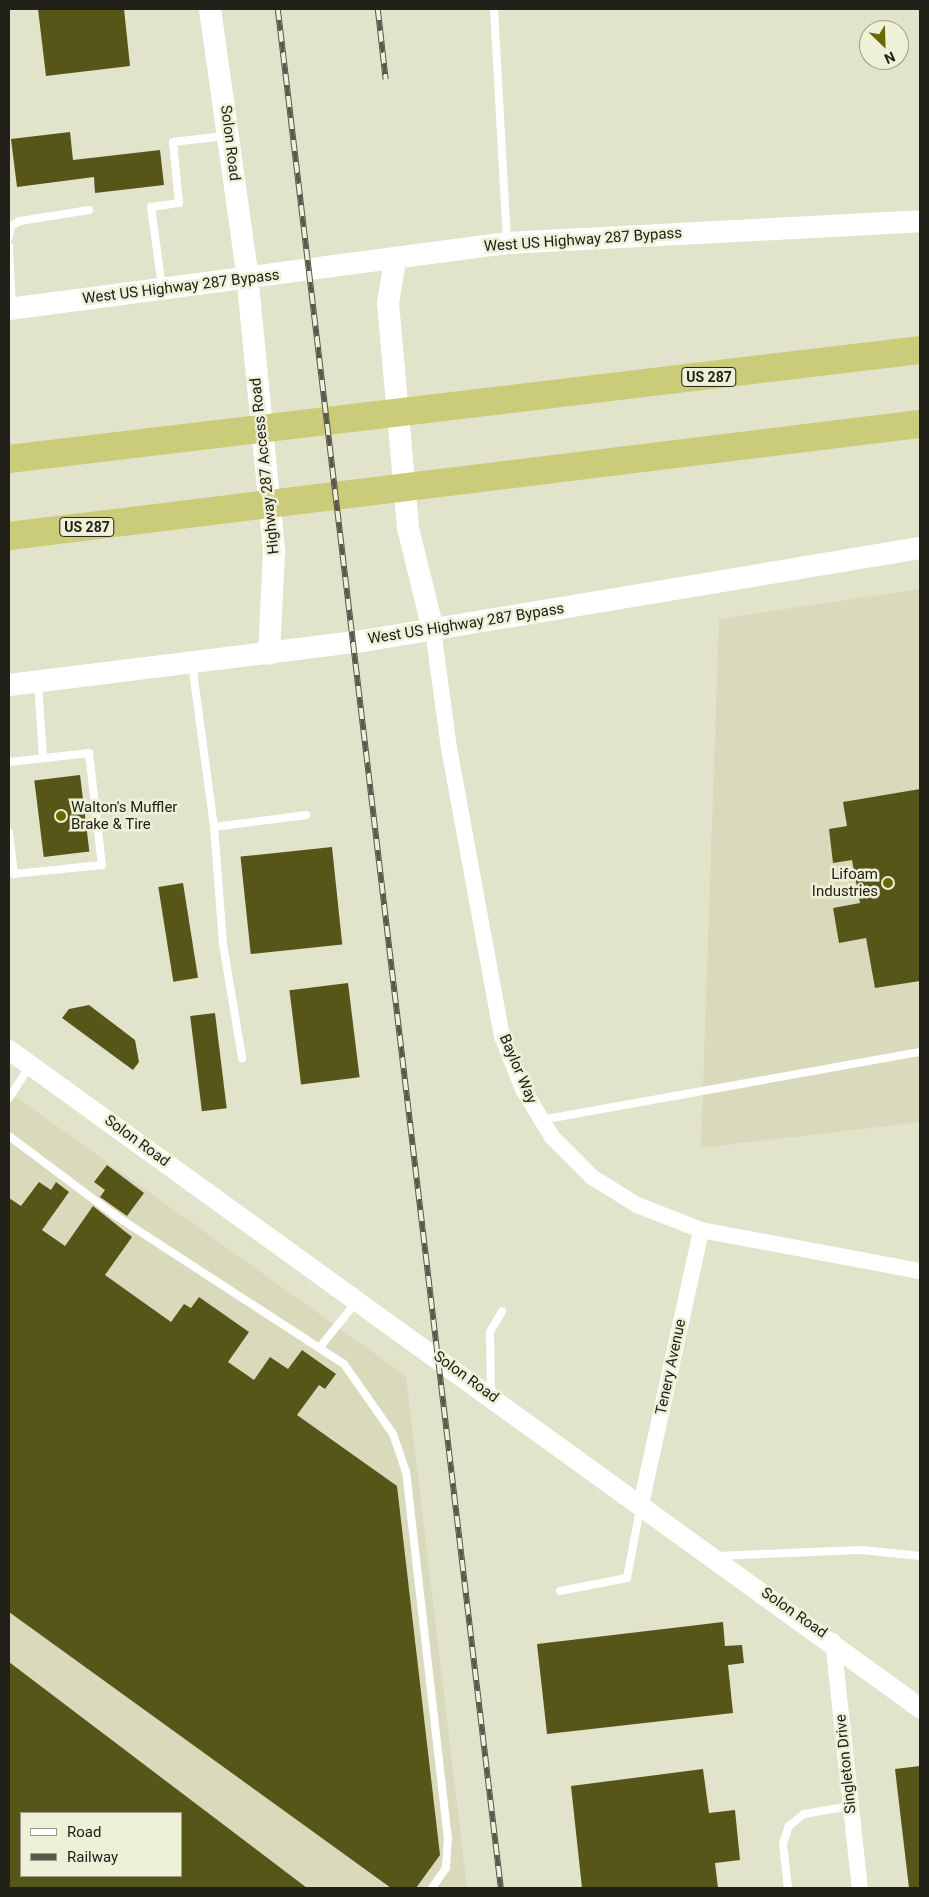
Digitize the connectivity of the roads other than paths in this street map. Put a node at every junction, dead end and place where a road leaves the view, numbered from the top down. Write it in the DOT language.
graph roads {
  1 [pos="210,9"];
  2 [pos="494,9"];
  3 [pos="229,135"];
  4 [pos="89,210"];
  5 [pos="920,221"];
  6 [pos="9,237"];
  7 [pos="507,243"];
  8 [pos="9,246"];
  9 [pos="395,261"];
  10 [pos="246,278"];
  11 [pos="162,289"];
  12 [pos="11,309"];
  13 [pos="920,350"];
  14 [pos="920,424"];
  15 [pos="820,436"];
  16 [pos="920,443"];
  17 [pos="9,459"];
  18 [pos="9,536"];
  19 [pos="920,548"];
  20 [pos="433,630"];
  21 [pos="268,654"];
  22 [pos="192,664"];
  23 [pos="38,682"];
  24 [pos="9,684"];
  25 [pos="43,758"];
  26 [pos="9,762"];
  27 [pos="306,815"];
  28 [pos="214,826"];
  29 [pos="9,832"];
  30 [pos="9,1050"];
  31 [pos="920,1052"];
  32 [pos="242,1058"];
  33 [pos="30,1065"];
  34 [pos="9,1098"];
  35 [pos="541,1120"];
  36 [pos="9,1136"];
  37 [pos="701,1230"];
  38 [pos="920,1271"];
  39 [pos="358,1299"];
  40 [pos="502,1311"];
  41 [pos="320,1347"];
  42 [pos="491,1396"];
  43 [pos="641,1504"];
  44 [pos="713,1556"];
  45 [pos="920,1556"];
  46 [pos="560,1591"];
  47 [pos="833,1641"];
  48 [pos="920,1708"];
  49 [pos="851,1806"];
  50 [pos="432,1888"];
  51 [pos="788,1888"];
  52 [pos="860,1888"];
  1 -- 3 [label="main road, Solon Road"];
  2 -- 7 [label="lane"];
  3 -- 10 [label="main road, Solon Road"];
  3 -- 11 [label="lane"];
  4 -- 6 [label="lane"];
  5 -- 7 [label="main road, West US Highway 287 Bypass"];
  7 -- 9 [label="main road, West US Highway 287 Bypass"];
  8 -- 12 [label="lane"];
  9 -- 10 [label="main road, West US Highway 287 Bypass"];
  9 -- 20 [label="main road"];
  10 -- 11 [label="main road, West US Highway 287 Bypass"];
  10 -- 21 [label="main road, Highway 287 Access Road"];
  11 -- 12 [label="main road, West US Highway 287 Bypass"];
  13 -- 17 [label="highway, US 287"];
  14 -- 15 [label="highway, US 287"];
  15 -- 16 [label="highway"];
  15 -- 18 [label="highway, US 287"];
  19 -- 20 [label="main road, West US Highway 287 Bypass"];
  20 -- 21 [label="main road, West US Highway 287 Bypass"];
  20 -- 35 [label="street, Baylor Way"];
  21 -- 22 [label="main road, West US Highway 287 Bypass"];
  22 -- 23 [label="main road, West US Highway 287 Bypass"];
  22 -- 28 [label="lane"];
  23 -- 24 [label="main road, West US Highway 287 Bypass"];
  23 -- 25 [label="lane"];
  25 -- 26 [label="lane"];
  25 -- 29 [label="lane"];
  27 -- 28 [label="lane"];
  28 -- 32 [label="lane"];
  30 -- 33 [label="street, Solon Road"];
  31 -- 35 [label="lane"];
  33 -- 34 [label="lane"];
  33 -- 39 [label="street, Solon Road"];
  35 -- 37 [label="street, Baylor Way"];
  36 -- 41 [label="lane"];
  37 -- 38 [label="street, Baylor Way"];
  37 -- 43 [label="street, Tenery Avenue"];
  39 -- 41 [label="lane"];
  39 -- 42 [label="street, Solon Road"];
  40 -- 42 [label="lane"];
  41 -- 50 [label="lane"];
  42 -- 43 [label="street, Solon Road"];
  43 -- 44 [label="street, Solon Road"];
  43 -- 46 [label="lane"];
  44 -- 45 [label="lane"];
  44 -- 47 [label="street, Solon Road"];
  47 -- 48 [label="street, Solon Road"];
  47 -- 49 [label="street, Singleton Drive"];
  49 -- 51 [label="lane"];
  49 -- 52 [label="street, Singleton Drive"];
}
